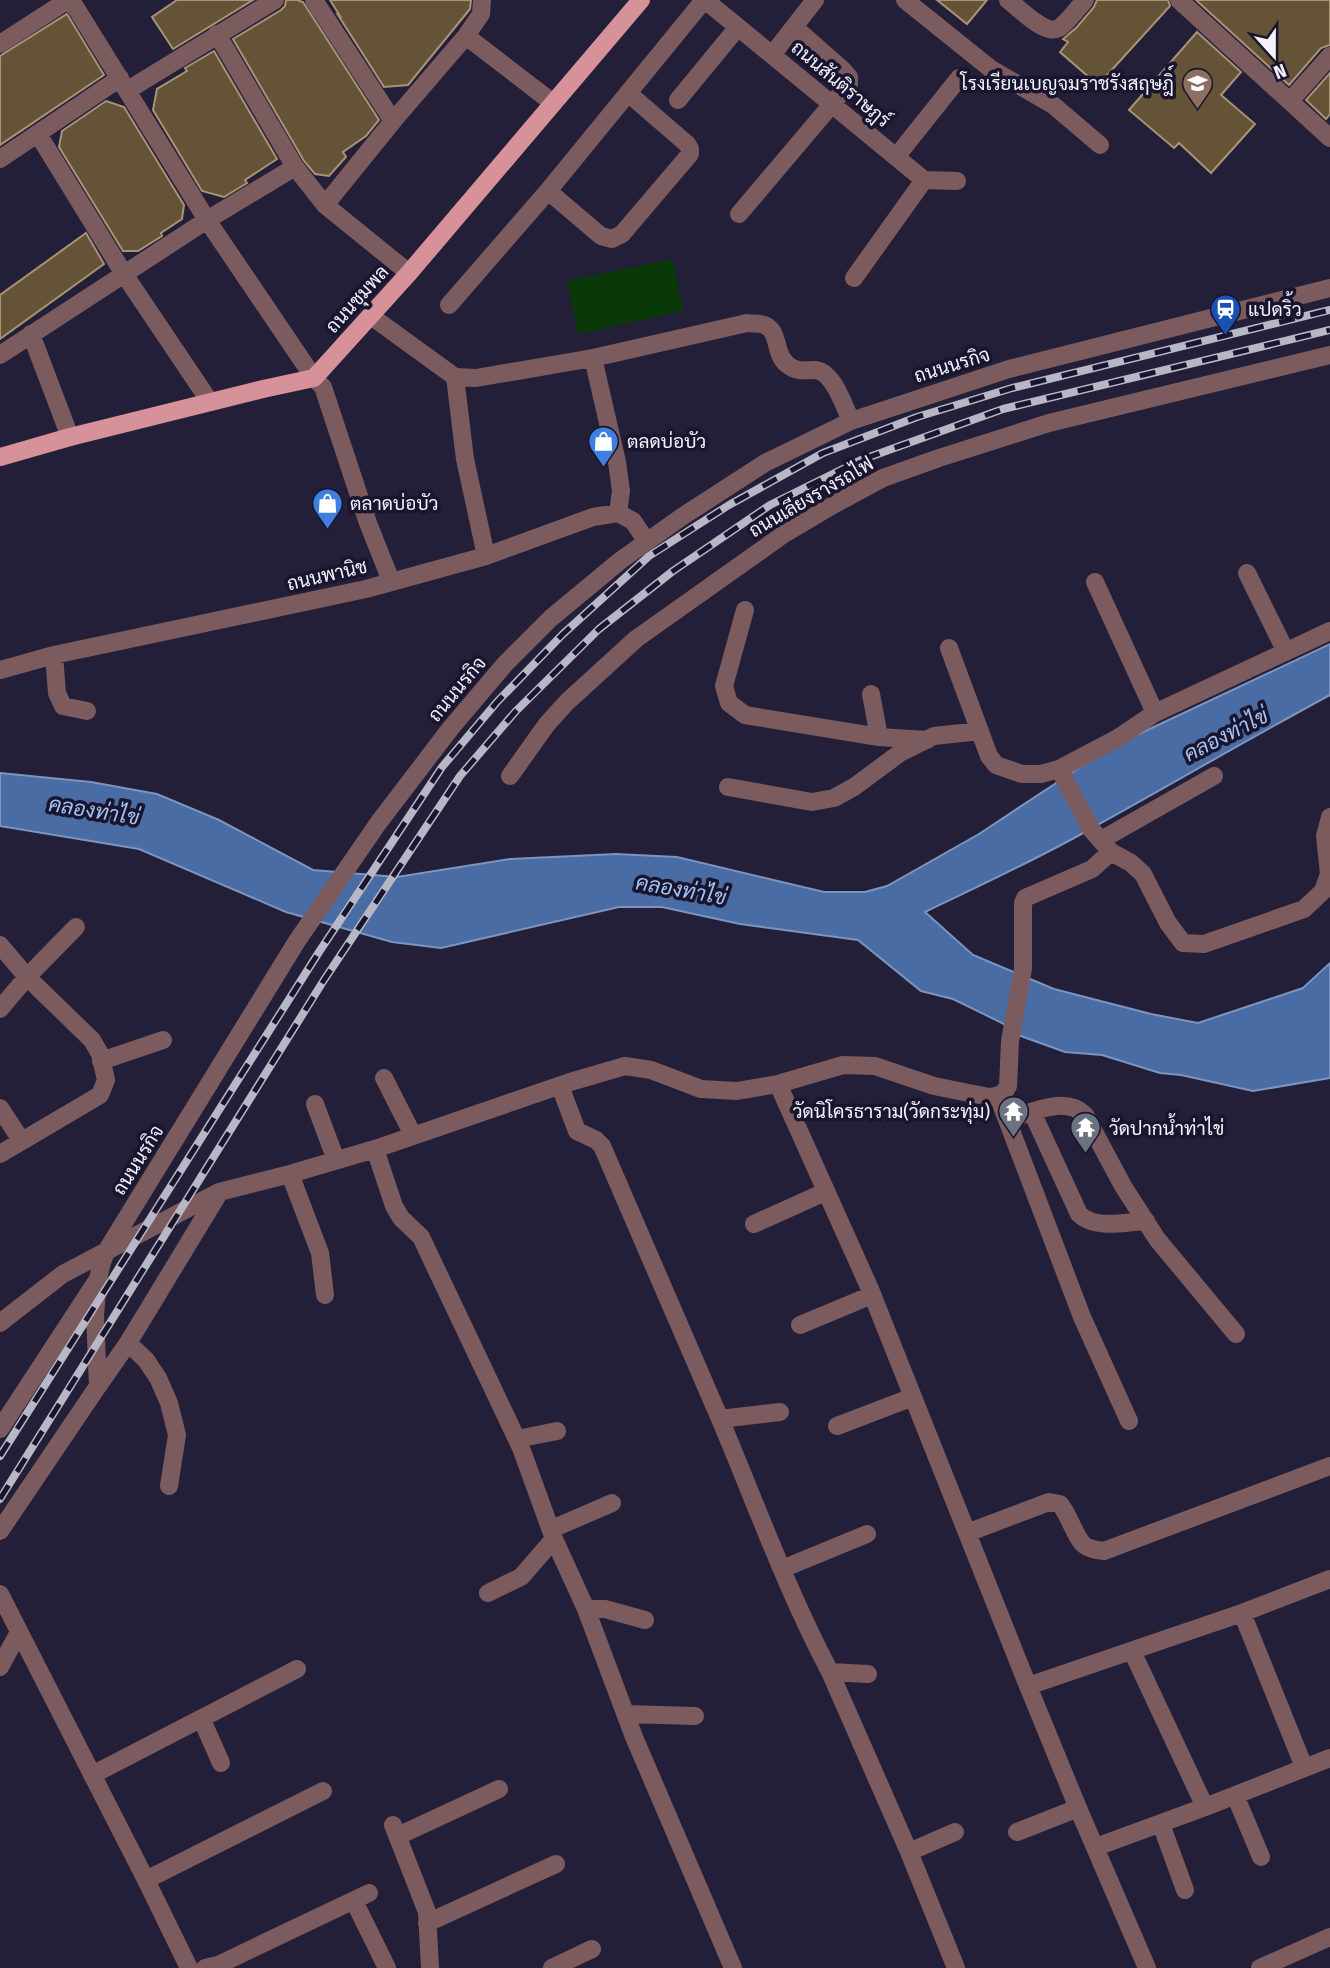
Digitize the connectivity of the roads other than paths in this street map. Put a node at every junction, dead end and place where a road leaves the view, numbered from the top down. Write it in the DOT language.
graph roads {
  1 [pos="70,0"];
  2 [pos="275,0"];
  3 [pos="314,0"];
  4 [pos="482,0"];
  5 [pos="641,0"];
  6 [pos="705,0"];
  7 [pos="815,0"];
  8 [pos="905,0"];
  9 [pos="1008,0"];
  10 [pos="1086,0"];
  11 [pos="1179,0"];
  12 [pos="738,27"];
  13 [pos="794,27"];
  14 [pos="217,34"];
  15 [pos="466,36"];
  16 [pos="0,44"];
  17 [pos="772,55"];
  18 [pos="1330,56"];
  19 [pos="959,78"];
  20 [pos="124,84"];
  21 [pos="628,93"];
  22 [pos="678,100"];
  23 [pos="1290,102"];
  24 [pos="553,103"];
  25 [pos="832,104"];
  26 [pos="393,121"];
  27 [pos="38,134"];
  28 [pos="1330,138"];
  29 [pos="1100,145"];
  30 [pos="896,157"];
  31 [pos="0,159"];
  32 [pos="295,167"];
  33 [pos="924,180"];
  34 [pos="957,181"];
  35 [pos="548,191"];
  36 [pos="326,205"];
  37 [pos="739,214"];
  38 [pos="207,220"];
  39 [pos="409,273"];
  40 [pos="124,274"];
  41 [pos="854,278"];
  42 [pos="1330,288"];
  43 [pos="450,305"];
  44 [pos="371,316"];
  45 [pos="31,334"];
  46 [pos="0,355"];
  47 [pos="1330,355"];
  48 [pos="593,358"];
  49 [pos="455,377"];
  50 [pos="314,379"];
  51 [pos="210,402"];
  52 [pos="851,421"];
  53 [pos="70,437"];
  54 [pos="0,457"];
  55 [pos="618,513"];
  56 [pos="647,542"];
  57 [pos="486,556"];
  58 [pos="1247,573"];
  59 [pos="391,581"];
  60 [pos="1096,582"];
  61 [pos="745,610"];
  62 [pos="1330,631"];
  63 [pos="949,648"];
  64 [pos="1286,652"];
  65 [pos="54,655"];
  66 [pos="0,670"];
  67 [pos="871,694"];
  68 [pos="87,711"];
  69 [pos="1155,713"];
  70 [pos="980,731"];
  71 [pos="879,737"];
  72 [pos="927,740"];
  73 [pos="1060,770"];
  74 [pos="510,776"];
  75 [pos="1214,776"];
  76 [pos="728,788"];
  77 [pos="1330,817"];
  78 [pos="1101,841"];
  79 [pos="76,927"];
  80 [pos="0,945"];
  81 [pos="27,977"];
  82 [pos="0,1009"];
  83 [pos="163,1040"];
  84 [pos="101,1060"];
  85 [pos="384,1078"];
  86 [pos="778,1084"];
  87 [pos="560,1086"];
  88 [pos="998,1096"];
  89 [pos="315,1104"];
  90 [pos="0,1108"];
  91 [pos="1032,1112"];
  92 [pos="1007,1120"];
  93 [pos="413,1135"];
  94 [pos="21,1140"];
  95 [pos="375,1149"];
  96 [pos="0,1154"];
  97 [pos="336,1160"];
  98 [pos="290,1174"];
  99 [pos="219,1192"];
  100 [pos="825,1192"];
  101 [pos="1146,1221"];
  102 [pos="754,1224"];
  103 [pos="107,1250"];
  104 [pos="98,1279"];
  105 [pos="872,1294"];
  106 [pos="325,1295"];
  107 [pos="0,1324"];
  108 [pos="800,1325"];
  109 [pos="1236,1334"];
  110 [pos="128,1343"];
  111 [pos="98,1386"];
  112 [pos="913,1397"];
  113 [pos="780,1412"];
  114 [pos="720,1419"];
  115 [pos="1129,1421"];
  116 [pos="837,1426"];
  117 [pos="0,1429"];
  118 [pos="557,1431"];
  119 [pos="517,1439"];
  120 [pos="1330,1466"];
  121 [pos="169,1486"];
  122 [pos="612,1503"];
  123 [pos="0,1531"];
  124 [pos="967,1533"];
  125 [pos="553,1534"];
  126 [pos="867,1534"];
  127 [pos="782,1569"];
  128 [pos="1330,1579"];
  129 [pos="488,1593"];
  130 [pos="0,1594"];
  131 [pos="586,1609"];
  132 [pos="1242,1613"];
  133 [pos="645,1620"];
  134 [pos="19,1632"];
  135 [pos="1132,1651"];
  136 [pos="0,1667"];
  137 [pos="297,1669"];
  138 [pos="830,1672"];
  139 [pos="868,1674"];
  140 [pos="1028,1686"];
  141 [pos="626,1714"];
  142 [pos="695,1716"];
  143 [pos="202,1720"];
  144 [pos="1330,1758"];
  145 [pos="221,1763"];
  146 [pos="1304,1767"];
  147 [pos="92,1775"];
  148 [pos="499,1789"];
  149 [pos="323,1791"];
  150 [pos="1235,1795"];
  151 [pos="1205,1807"];
  152 [pos="1077,1808"];
  153 [pos="1161,1824"];
  154 [pos="955,1832"];
  155 [pos="1017,1832"];
  156 [pos="1096,1847"];
  157 [pos="909,1852"];
  158 [pos="1261,1857"];
  159 [pos="556,1864"];
  160 [pos="146,1880"];
  161 [pos="1185,1890"];
  162 [pos="428,1923"];
  163 [pos="1330,1937"];
  164 [pos="592,1949"];
  165 [pos="1282,1964"];
  166 [pos="189,1968"];
  167 [pos="205,1968"];
  168 [pos="387,1968"];
  169 [pos="430,1968"];
  170 [pos="552,1968"];
  171 [pos="733,1968"];
  172 [pos="956,1968"];
  173 [pos="1147,1968"];
  174 [pos="1260,1968"];
  1 -- 16 [label="street"];
  1 -- 20 [label="street"];
  2 -- 14 [label="street"];
  3 -- 26 [label="street"];
  4 -- 15 [label="street"];
  5 -- 24 [label="main road, ถนนชุมพล"];
  6 -- 12 [label="street, ถนนสันติราษฎร์"];
  6 -- 21 [label="street"];
  7 -- 13 [label="street"];
  8 -- 29 [label="street"];
  9 -- 10 [label="street"];
  11 -- 23 [label="street"];
  12 -- 17 [label="street, ถนนสันติราษฎร์"];
  12 -- 22 [label="street"];
  13 -- 17 [label="street"];
  13 -- 25 [label="street"];
  14 -- 20 [label="street"];
  14 -- 32 [label="street"];
  15 -- 24 [label="street"];
  15 -- 26 [label="street"];
  17 -- 25 [label="street, ถนนสันติราษฎร์"];
  18 -- 23 [label="street"];
  19 -- 30 [label="street"];
  20 -- 27 [label="street"];
  20 -- 38 [label="street"];
  21 -- 35 [label="street"];
  21 -- 35 [label="street"];
  23 -- 28 [label="street"];
  24 -- 39 [label="main road, ถนนชุมพล"];
  25 -- 30 [label="street, ถนนสันติราษฎร์"];
  25 -- 37 [label="street"];
  26 -- 36 [label="street"];
  27 -- 31 [label="street"];
  27 -- 40 [label="street"];
  30 -- 33 [label="street, ถนนสันติราษฎร์"];
  32 -- 36 [label="street"];
  32 -- 38 [label="street"];
  33 -- 34 [label="street"];
  33 -- 41 [label="street"];
  35 -- 43 [label="street"];
  36 -- 39 [label="street"];
  38 -- 40 [label="street"];
  38 -- 50 [label="street"];
  39 -- 44 [label="main road, ถนนชุมพล"];
  40 -- 45 [label="street"];
  40 -- 51 [label="street"];
  42 -- 52 [label="street, ถนนนรกิจ"];
  44 -- 49 [label="street"];
  44 -- 50 [label="main road, ถนนชุมพล"];
  45 -- 46 [label="street"];
  45 -- 53 [label="street"];
  47 -- 74 [label="street, ถนนเลียงรางรถไฟ"];
  48 -- 49 [label="street"];
  48 -- 52 [label="street"];
  48 -- 55 [label="street"];
  49 -- 57 [label="street"];
  50 -- 51 [label="main road"];
  50 -- 59 [label="street"];
  51 -- 53 [label="main road"];
  52 -- 56 [label="street, ถนนนรกิจ"];
  53 -- 54 [label="main road"];
  55 -- 56 [label="street"];
  55 -- 57 [label="street, ถนนพานิช"];
  56 -- 103 [label="street, ถนนนรกิจ"];
  57 -- 59 [label="street, ถนนพานิช"];
  58 -- 64 [label="street"];
  59 -- 65 [label="street, ถนนพานิช"];
  60 -- 69 [label="street"];
  61 -- 71 [label="street"];
  62 -- 64 [label="street"];
  63 -- 70 [label="street"];
  64 -- 69 [label="street"];
  65 -- 66 [label="street, ถนนพานิช"];
  65 -- 68 [label="street"];
  67 -- 71 [label="street"];
  69 -- 73 [label="street"];
  70 -- 72 [label="street"];
  70 -- 73 [label="street"];
  71 -- 72 [label="street"];
  72 -- 76 [label="street"];
  73 -- 78 [label="street"];
  75 -- 78 [label="street"];
  77 -- 78 [label="street"];
  78 -- 88 [label="street"];
  79 -- 81 [label="street"];
  80 -- 81 [label="street"];
  81 -- 82 [label="street"];
  81 -- 84 [label="street"];
  83 -- 84 [label="street"];
  84 -- 94 [label="street"];
  85 -- 93 [label="street"];
  86 -- 87 [label="street"];
  86 -- 88 [label="street"];
  86 -- 100 [label="street"];
  87 -- 93 [label="street"];
  87 -- 114 [label="street"];
  88 -- 92 [label="street"];
  89 -- 97 [label="street"];
  90 -- 94 [label="street"];
  91 -- 92 [label="street"];
  91 -- 101 [label="street"];
  91 -- 101 [label="street"];
  92 -- 115 [label="street"];
  93 -- 95 [label="street"];
  94 -- 96 [label="street"];
  95 -- 97 [label="street"];
  95 -- 119 [label="street"];
  97 -- 98 [label="street"];
  98 -- 99 [label="street"];
  98 -- 106 [label="street"];
  99 -- 103 [label="street"];
  99 -- 110 [label="street"];
  100 -- 102 [label="street"];
  100 -- 105 [label="street"];
  101 -- 109 [label="street"];
  103 -- 104 [label="street, ถนนนรกิจ"];
  103 -- 107 [label="street"];
  104 -- 111 [label="street, ถนนนรกิจ"];
  104 -- 117 [label="street"];
  105 -- 108 [label="street"];
  105 -- 112 [label="street"];
  110 -- 111 [label="street"];
  110 -- 121 [label="street"];
  111 -- 123 [label="street"];
  112 -- 116 [label="street"];
  112 -- 124 [label="street"];
  113 -- 114 [label="street"];
  114 -- 127 [label="street"];
  118 -- 119 [label="street"];
  119 -- 125 [label="street"];
  120 -- 124 [label="street"];
  122 -- 125 [label="street"];
  124 -- 140 [label="street"];
  125 -- 129 [label="street"];
  125 -- 131 [label="street"];
  126 -- 127 [label="street"];
  127 -- 138 [label="street"];
  128 -- 132 [label="street"];
  130 -- 134 [label="street"];
  131 -- 133 [label="street"];
  131 -- 141 [label="street"];
  132 -- 135 [label="street"];
  132 -- 146 [label="street"];
  134 -- 136 [label="street"];
  134 -- 147 [label="street"];
  135 -- 140 [label="street"];
  135 -- 151 [label="street"];
  137 -- 143 [label="street"];
  138 -- 139 [label="street"];
  138 -- 157 [label="street"];
  140 -- 152 [label="street"];
  141 -- 142 [label="street"];
  141 -- 171 [label="street"];
  143 -- 145 [label="street"];
  143 -- 147 [label="street"];
  144 -- 146 [label="street"];
  146 -- 150 [label="street"];
  147 -- 160 [label="street"];
  148 -- 162 [label="street"];
  149 -- 160 [label="street"];
  150 -- 151 [label="street"];
  150 -- 158 [label="street"];
  151 -- 153 [label="street"];
  152 -- 155 [label="street"];
  152 -- 156 [label="street"];
  153 -- 156 [label="street"];
  153 -- 161 [label="street"];
  154 -- 157 [label="street"];
  156 -- 173 [label="street"];
  157 -- 172 [label="street"];
  159 -- 162 [label="street"];
  160 -- 166 [label="street"];
  162 -- 169 [label="street"];
  163 -- 165 [label="street"];
  164 -- 170 [label="street"];
  165 -- 174 [label="street"];
  167 -- 168 [label="street"];
}
